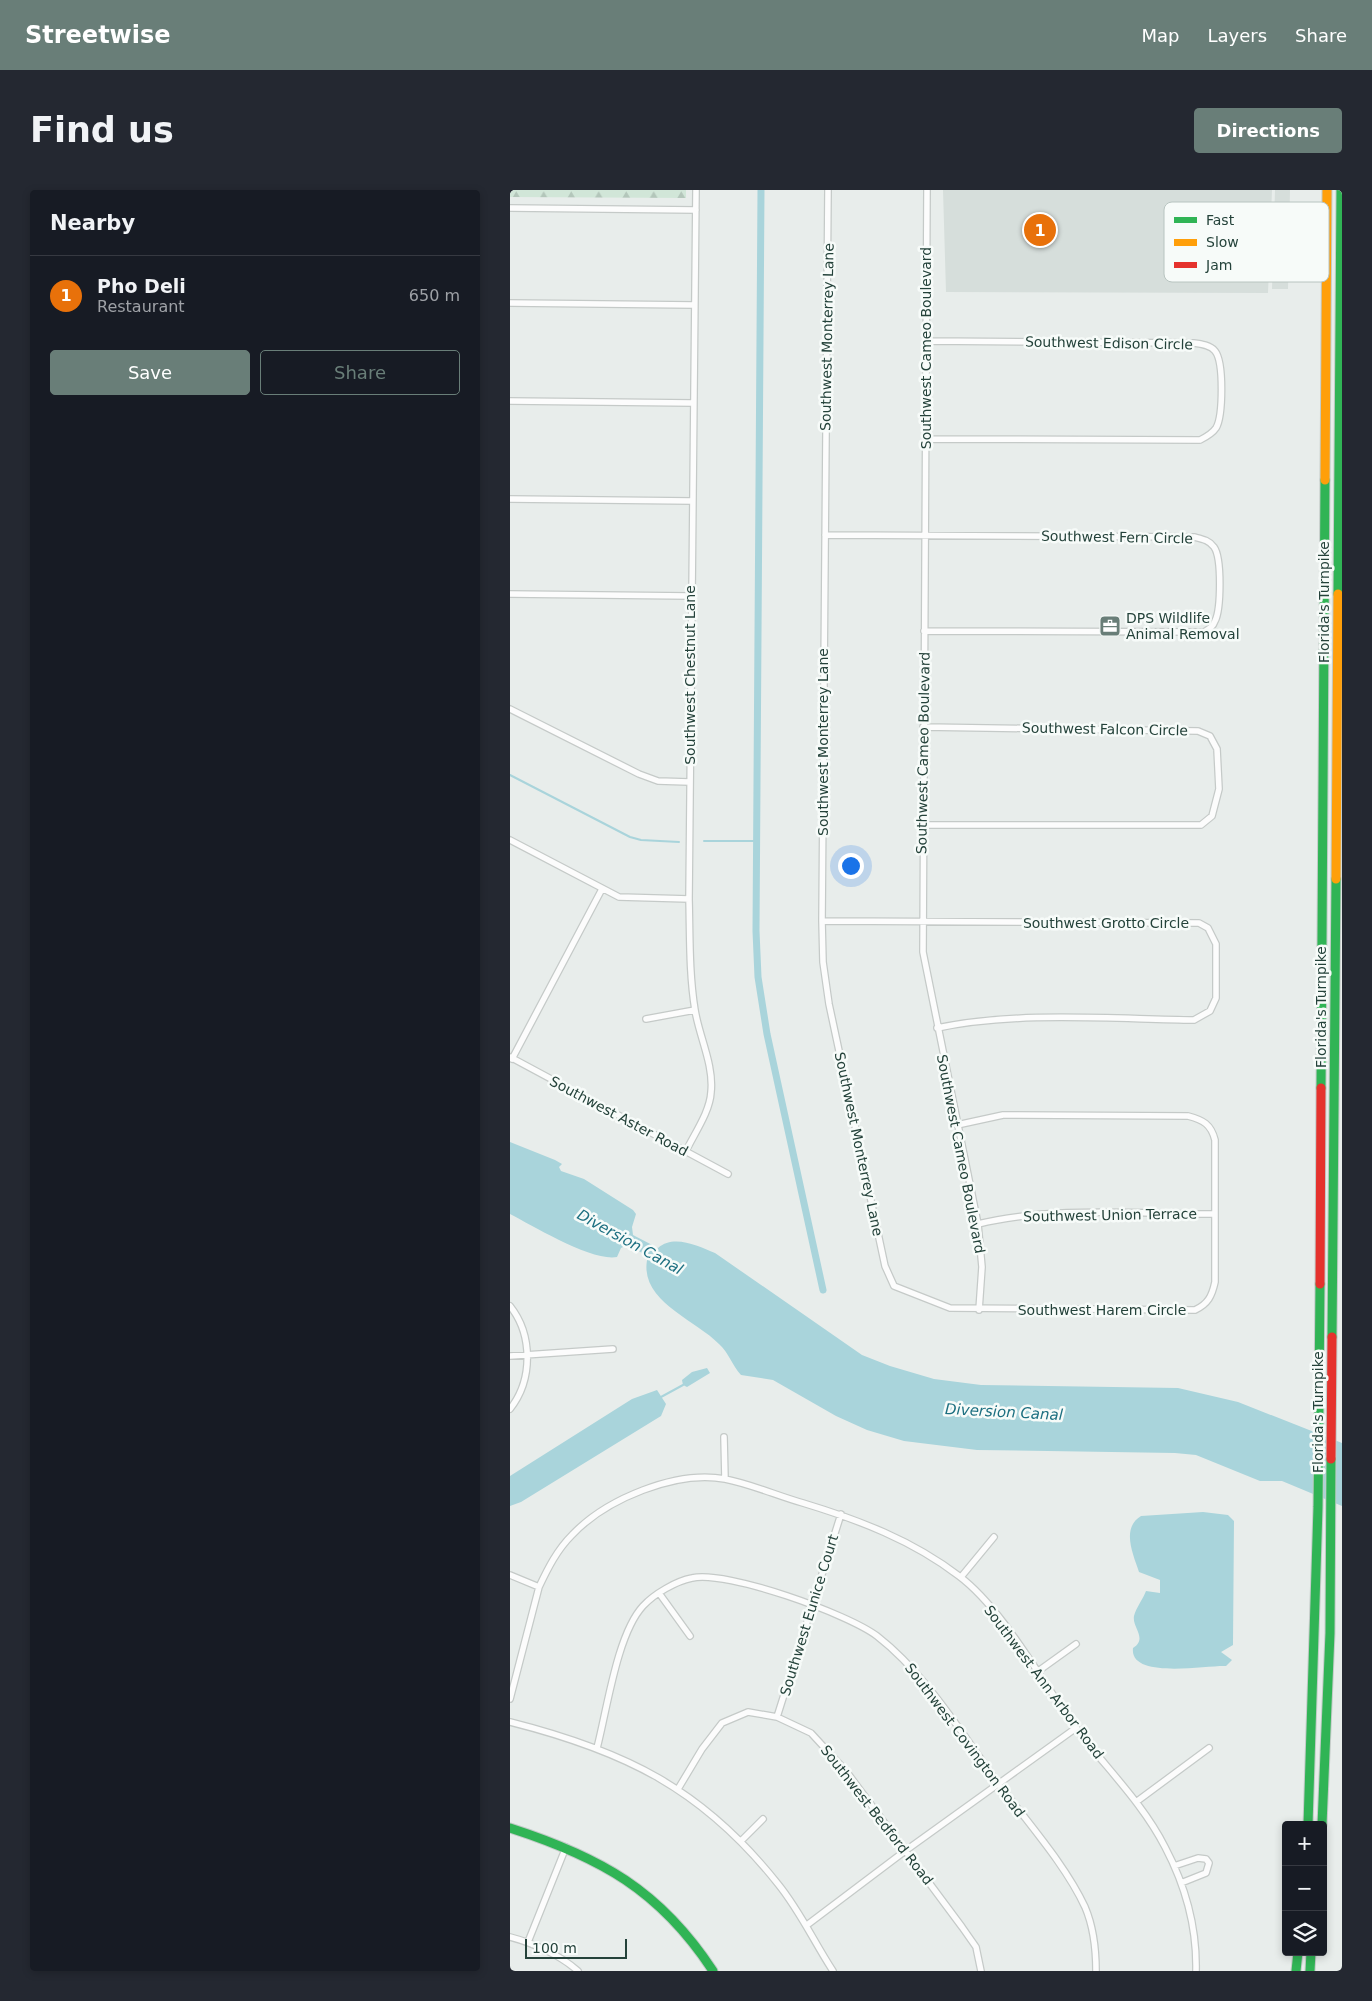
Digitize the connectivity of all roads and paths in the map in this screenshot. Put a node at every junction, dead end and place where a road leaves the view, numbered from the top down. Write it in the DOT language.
graph roads {
  1 [pos="696,190"];
  2 [pos="828,190"];
  3 [pos="927,190"];
  4 [pos="1341,190"];
  5 [pos="510,208"];
  6 [pos="696,210"];
  7 [pos="1325,282"];
  8 [pos="510,303"];
  9 [pos="694,305"];
  10 [pos="926,341"];
  11 [pos="510,401"];
  12 [pos="693,403"];
  13 [pos="925,439"];
  14 [pos="510,499"];
  15 [pos="692,500"];
  16 [pos="926,534"];
  17 [pos="825,535"];
  18 [pos="510,594"];
  19 [pos="690,596"];
  20 [pos="924,631"];
  21 [pos="510,709"];
  22 [pos="923,727"];
  23 [pos="690,782"];
  24 [pos="922,825"];
  25 [pos="510,840"];
  26 [pos="602,889"];
  27 [pos="689,899"];
  28 [pos="822,921"];
  29 [pos="922,923"];
  30 [pos="695,1010"];
  31 [pos="646,1018"];
  32 [pos="937,1028"];
  33 [pos="511,1058"];
  34 [pos="957,1125"];
  35 [pos="686,1152"];
  36 [pos="728,1174"];
  37 [pos="1214,1214"];
  38 [pos="978,1224"];
  39 [pos="894,1286"];
  40 [pos="510,1306"];
  41 [pos="979,1310"];
  42 [pos="612,1349"];
  43 [pos="527,1354"];
  44 [pos="510,1356"];
  45 [pos="510,1409"];
  46 [pos="724,1437"];
  47 [pos="724,1479"];
  48 [pos="841,1514"];
  49 [pos="994,1537"];
  50 [pos="510,1575"];
  51 [pos="961,1577"];
  52 [pos="539,1587"];
  53 [pos="659,1593"];
  54 [pos="812,1605"];
  55 [pos="690,1636"];
  56 [pos="1076,1644"];
  57 [pos="1037,1672"];
  58 [pos="510,1699"];
  59 [pos="777,1717"];
  60 [pos="510,1722"];
  61 [pos="1076,1728"];
  62 [pos="597,1748"];
  63 [pos="1208,1748"];
  64 [pos="1000,1785"];
  65 [pos="678,1789"];
  66 [pos="1136,1802"];
  67 [pos="763,1820"];
  68 [pos="1308,1821"];
  69 [pos="1322,1821"];
  70 [pos="510,1828"];
  71 [pos="741,1841"];
  72 [pos="566,1846"];
  73 [pos="905,1851"];
  74 [pos="1174,1866"];
  75 [pos="1182,1883"];
  76 [pos="807,1925"];
  77 [pos="510,1937"];
  78 [pos="528,1942"];
  79 [pos="1298,1956"];
  80 [pos="1311,1956"];
  81 [pos="578,1971"];
  82 [pos="713,1971"];
  83 [pos="832,1971"];
  84 [pos="981,1971"];
  85 [pos="1096,1971"];
  86 [pos="1196,1971"];
  87 [pos="1296,1971"];
  88 [pos="1310,1971"];
  1 -- 6 [label="street, Southwest Chestnut Lane"];
  2 -- 17 [label="street, Southwest Monterrey Lane"];
  3 -- 10 [label="street, Southwest Cameo Boulevard"];
  4 -- 69 [label="main road, Florida's Turnpike"];
  5 -- 6 [label="street"];
  6 -- 9 [label="street, Southwest Chestnut Lane"];
  7 -- 68 [label="main road, Florida's Turnpike"];
  8 -- 9 [label="street"];
  9 -- 12 [label="street, Southwest Chestnut Lane"];
  10 -- 13 [label="street, Southwest Cameo Boulevard"];
  10 -- 13 [label="street, Southwest Edison Circle"];
  11 -- 12 [label="street"];
  12 -- 15 [label="street, Southwest Chestnut Lane"];
  13 -- 16 [label="street, Southwest Cameo Boulevard"];
  14 -- 15 [label="street"];
  15 -- 19 [label="street, Southwest Chestnut Lane"];
  16 -- 17 [label="street, Southwest Fern Circle"];
  16 -- 20 [label="street, Southwest Cameo Boulevard"];
  16 -- 20 [label="street, Southwest Fern Circle"];
  17 -- 28 [label="street, Southwest Monterrey Lane"];
  18 -- 19 [label="street"];
  19 -- 23 [label="street, Southwest Chestnut Lane"];
  20 -- 22 [label="street, Southwest Cameo Boulevard"];
  21 -- 23 [label="street"];
  22 -- 24 [label="street, Southwest Cameo Boulevard"];
  22 -- 24 [label="street, Southwest Falcon Circle"];
  23 -- 27 [label="street, Southwest Chestnut Lane"];
  24 -- 29 [label="street, Southwest Cameo Boulevard"];
  25 -- 26 [label="street"];
  26 -- 27 [label="street"];
  26 -- 33 [label="street"];
  27 -- 30 [label="street, Southwest Chestnut Lane"];
  28 -- 29 [label="street, Southwest Grotto Circle"];
  28 -- 39 [label="street, Southwest Monterrey Lane"];
  29 -- 32 [label="street, Southwest Cameo Boulevard"];
  29 -- 32 [label="street, Southwest Grotto Circle"];
  30 -- 31 [label="street"];
  30 -- 35 [label="street, Southwest Chestnut Lane"];
  32 -- 34 [label="street, Southwest Cameo Boulevard"];
  33 -- 35 [label="street, Southwest Aster Road"];
  34 -- 37 [label="street, Southwest Harem Circle"];
  34 -- 38 [label="street, Southwest Cameo Boulevard"];
  35 -- 36 [label="street, Southwest Aster Road"];
  37 -- 38 [label="street, Southwest Union Terrace"];
  37 -- 41 [label="street, Southwest Harem Circle"];
  38 -- 41 [label="street, Southwest Cameo Boulevard"];
  39 -- 41 [label="street, Southwest Harem Circle"];
  40 -- 43 [label="street"];
  42 -- 43 [label="street"];
  43 -- 44 [label="street"];
  43 -- 45 [label="street"];
  46 -- 47 [label="street"];
  47 -- 48 [label="street, Southwest Ann Arbor Road"];
  47 -- 52 [label="street, Southwest Ann Arbor Road"];
  48 -- 51 [label="street, Southwest Ann Arbor Road"];
  48 -- 54 [label="street, Southwest Eunice Court"];
  49 -- 51 [label="street"];
  50 -- 52 [label="street"];
  51 -- 57 [label="street, Southwest Ann Arbor Road"];
  52 -- 58 [label="street, Southwest Ann Arbor Road"];
  53 -- 54 [label="street, Southwest Covington Road"];
  53 -- 55 [label="street"];
  53 -- 62 [label="street, Southwest Covington Road"];
  54 -- 59 [label="street, Southwest Eunice Court"];
  54 -- 64 [label="street, Southwest Covington Road"];
  56 -- 57 [label="street"];
  57 -- 61 [label="street, Southwest Ann Arbor Road"];
  59 -- 65 [label="street, Southwest Bedford Road"];
  59 -- 73 [label="street, Southwest Bedford Road"];
  60 -- 62 [label="street"];
  61 -- 64 [label="street"];
  61 -- 66 [label="street, Southwest Ann Arbor Road"];
  62 -- 65 [label="street"];
  63 -- 66 [label="street"];
  64 -- 73 [label="street"];
  64 -- 85 [label="street, Southwest Covington Road"];
  65 -- 71 [label="street"];
  66 -- 74 [label="street, Southwest Ann Arbor Road"];
  67 -- 71 [label="street"];
  70 -- 72 [label="main road"];
  71 -- 76 [label="street"];
  72 -- 78 [label="street"];
  72 -- 82 [label="main road"];
  73 -- 76 [label="street"];
  73 -- 84 [label="street, Southwest Bedford Road"];
  74 -- 75 [label="street, Southwest Ann Arbor Road"];
  74 -- 75 [label="street"];
  75 -- 86 [label="street, Southwest Ann Arbor Road"];
  76 -- 83 [label="street"];
  77 -- 78 [label="street"];
  78 -- 81 [label="street"];
  79 -- 87 [label="main road"];
  80 -- 88 [label="main road"];
}
